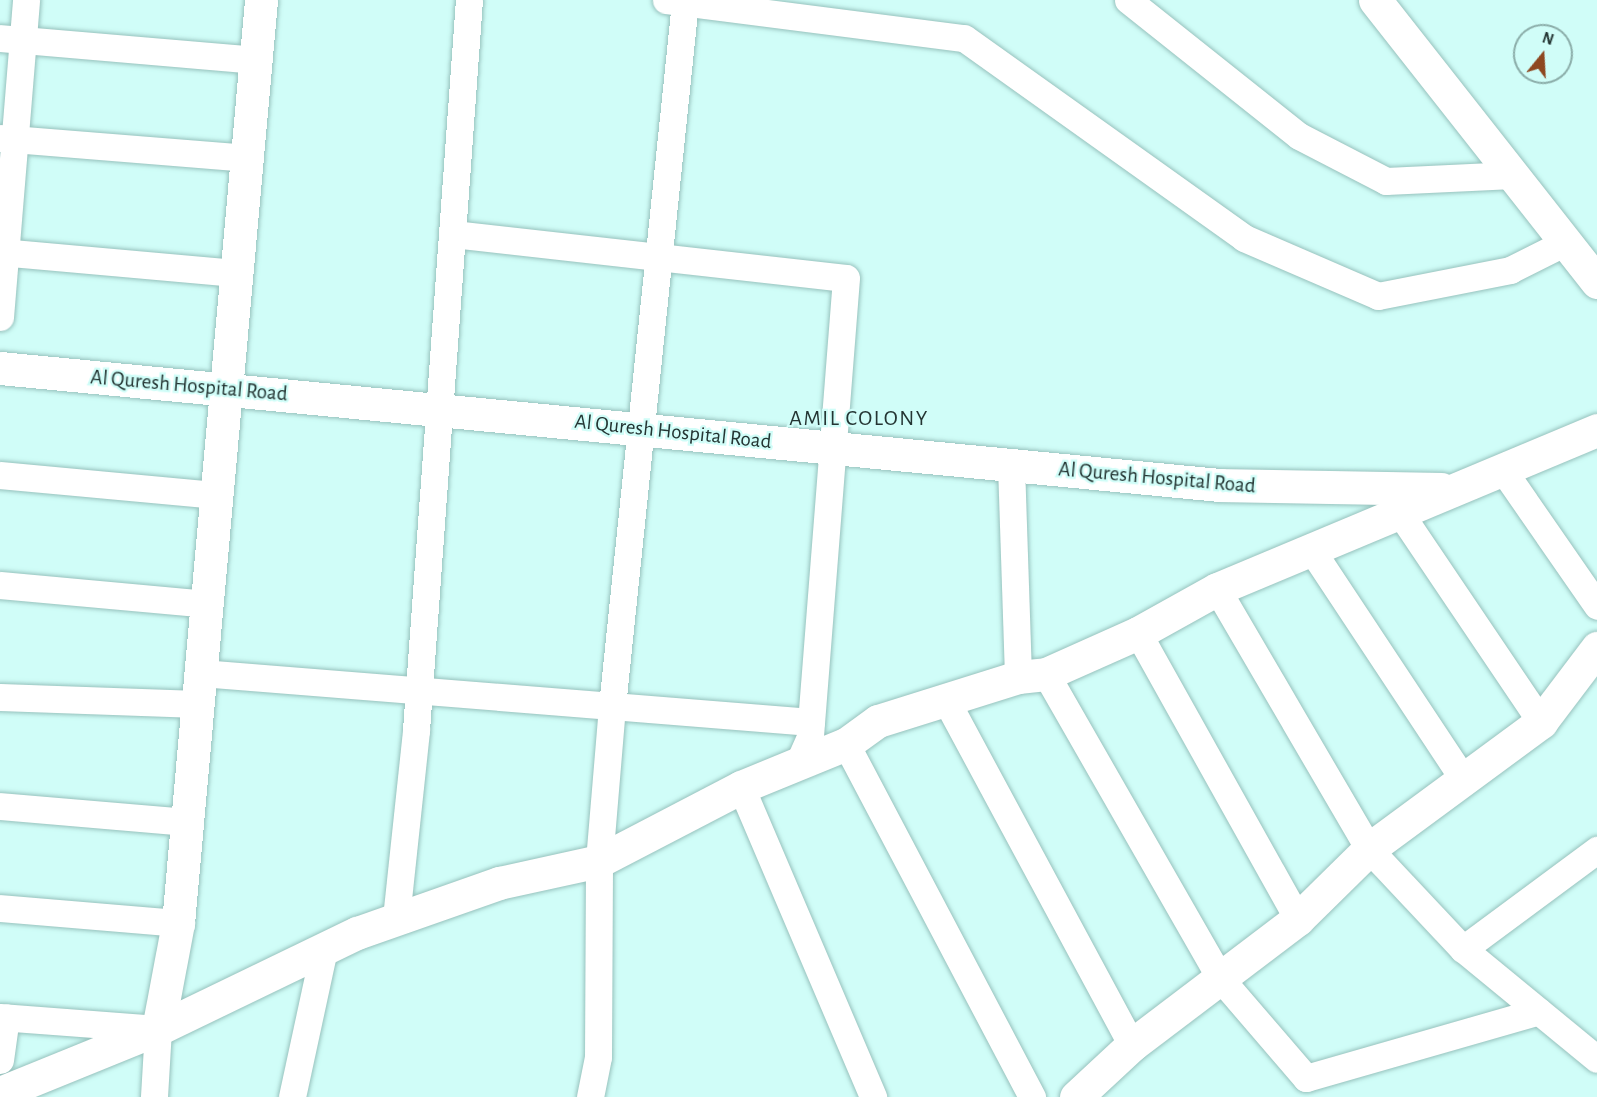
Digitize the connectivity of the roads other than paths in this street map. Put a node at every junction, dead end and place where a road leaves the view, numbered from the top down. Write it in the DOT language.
graph roads {
  1 [pos="26,0"];
  2 [pos="261,0"];
  3 [pos="469,0"];
  4 [pos="1128,0"];
  5 [pos="1375,0"];
  6 [pos="675,1"];
  7 [pos="12,39"];
  8 [pos="255,60"];
  9 [pos="7,139"];
  10 [pos="247,158"];
  11 [pos="1513,175"];
  12 [pos="453,234"];
  13 [pos="1566,242"];
  14 [pos="3,252"];
  15 [pos="658,258"];
  16 [pos="236,273"];
  17 [pos="1597,282"];
  18 [pos="0,317"];
  19 [pos="0,368"];
  20 [pos="226,389"];
  21 [pos="440,410"];
  22 [pos="639,429"];
  23 [pos="1597,430"];
  24 [pos="835,448"];
  25 [pos="1011,465"];
  26 [pos="1503,470"];
  27 [pos="0,475"];
  28 [pos="1455,489"];
  29 [pos="217,495"];
  30 [pos="1400,513"];
  31 [pos="1311,549"];
  32 [pos="0,585"];
  33 [pos="1217,589"];
  34 [pos="207,604"];
  35 [pos="1597,606"];
  36 [pos="1138,633"];
  37 [pos="1597,648"];
  38 [pos="1032,675"];
  39 [pos="200,688"];
  40 [pos="419,690"];
  41 [pos="0,697"];
  42 [pos="946,699"];
  43 [pos="612,706"];
  44 [pos="811,722"];
  45 [pos="1541,722"];
  46 [pos="846,744"];
  47 [pos="798,764"];
  48 [pos="1464,780"];
  49 [pos="741,787"];
  50 [pos="0,806"];
  51 [pos="188,822"];
  52 [pos="1369,849"];
  53 [pos="1597,850"];
  54 [pos="599,861"];
  55 [pos="0,908"];
  56 [pos="396,918"];
  57 [pos="1298,919"];
  58 [pos="178,922"];
  59 [pos="324,949"];
  60 [pos="1463,949"];
  61 [pos="1220,978"];
  62 [pos="1539,1011"];
  63 [pos="3,1017"];
  64 [pos="158,1029"];
  65 [pos="1132,1045"];
  66 [pos="1597,1059"];
  67 [pos="0,1060"];
  68 [pos="0,1093"];
  69 [pos="154,1097"];
  70 [pos="292,1097"];
  71 [pos="590,1097"];
  72 [pos="873,1097"];
  73 [pos="1032,1097"];
  74 [pos="1076,1097"];
  1 -- 7 [label="street"];
  2 -- 8 [label="street"];
  3 -- 12 [label="street"];
  4 -- 11 [label="street"];
  5 -- 11 [label="street"];
  6 -- 13 [label="street"];
  6 -- 15 [label="street"];
  7 -- 8 [label="street"];
  7 -- 9 [label="street"];
  8 -- 10 [label="street"];
  9 -- 10 [label="street"];
  9 -- 14 [label="street"];
  10 -- 16 [label="street"];
  11 -- 13 [label="street"];
  12 -- 15 [label="street"];
  12 -- 21 [label="street"];
  13 -- 17 [label="street"];
  14 -- 16 [label="street"];
  14 -- 18 [label="street"];
  15 -- 22 [label="street"];
  15 -- 24 [label="street"];
  16 -- 20 [label="street"];
  19 -- 20 [label="street, Al Quresh Hospital Road"];
  20 -- 21 [label="street, Al Quresh Hospital Road"];
  20 -- 29 [label="street"];
  21 -- 22 [label="street, Al Quresh Hospital Road"];
  21 -- 40 [label="street"];
  22 -- 24 [label="street, Al Quresh Hospital Road"];
  22 -- 43 [label="street"];
  23 -- 26 [label="street"];
  24 -- 25 [label="street, Al Quresh Hospital Road"];
  24 -- 44 [label="street"];
  25 -- 28 [label="street, Al Quresh Hospital Road"];
  25 -- 38 [label="street"];
  26 -- 28 [label="street"];
  26 -- 35 [label="street"];
  27 -- 29 [label="street"];
  28 -- 30 [label="street"];
  29 -- 34 [label="street"];
  30 -- 31 [label="street"];
  30 -- 45 [label="street"];
  31 -- 33 [label="street"];
  31 -- 48 [label="street"];
  32 -- 34 [label="street"];
  33 -- 36 [label="street"];
  33 -- 52 [label="street"];
  34 -- 39 [label="street"];
  36 -- 38 [label="street"];
  36 -- 57 [label="street"];
  37 -- 45 [label="street"];
  38 -- 42 [label="street"];
  38 -- 61 [label="street"];
  39 -- 40 [label="street"];
  39 -- 41 [label="street"];
  39 -- 51 [label="street"];
  40 -- 43 [label="street"];
  40 -- 56 [label="street"];
  42 -- 46 [label="street"];
  42 -- 65 [label="street"];
  43 -- 44 [label="street"];
  43 -- 54 [label="street"];
  44 -- 47 [label="street"];
  45 -- 48 [label="street"];
  46 -- 47 [label="street"];
  46 -- 73 [label="street"];
  47 -- 49 [label="street"];
  48 -- 52 [label="street"];
  49 -- 54 [label="street"];
  49 -- 72 [label="street"];
  50 -- 51 [label="street"];
  51 -- 58 [label="street"];
  52 -- 57 [label="street"];
  52 -- 60 [label="street"];
  53 -- 60 [label="street"];
  54 -- 56 [label="street"];
  54 -- 71 [label="street"];
  55 -- 58 [label="street"];
  56 -- 59 [label="street"];
  57 -- 61 [label="street"];
  58 -- 64 [label="street"];
  59 -- 64 [label="street"];
  59 -- 70 [label="street"];
  60 -- 62 [label="street"];
  61 -- 62 [label="street"];
  61 -- 65 [label="street"];
  62 -- 66 [label="street"];
  63 -- 64 [label="street"];
  63 -- 67 [label="street"];
  64 -- 68 [label="street"];
  64 -- 69 [label="street"];
  65 -- 74 [label="street"];
}
